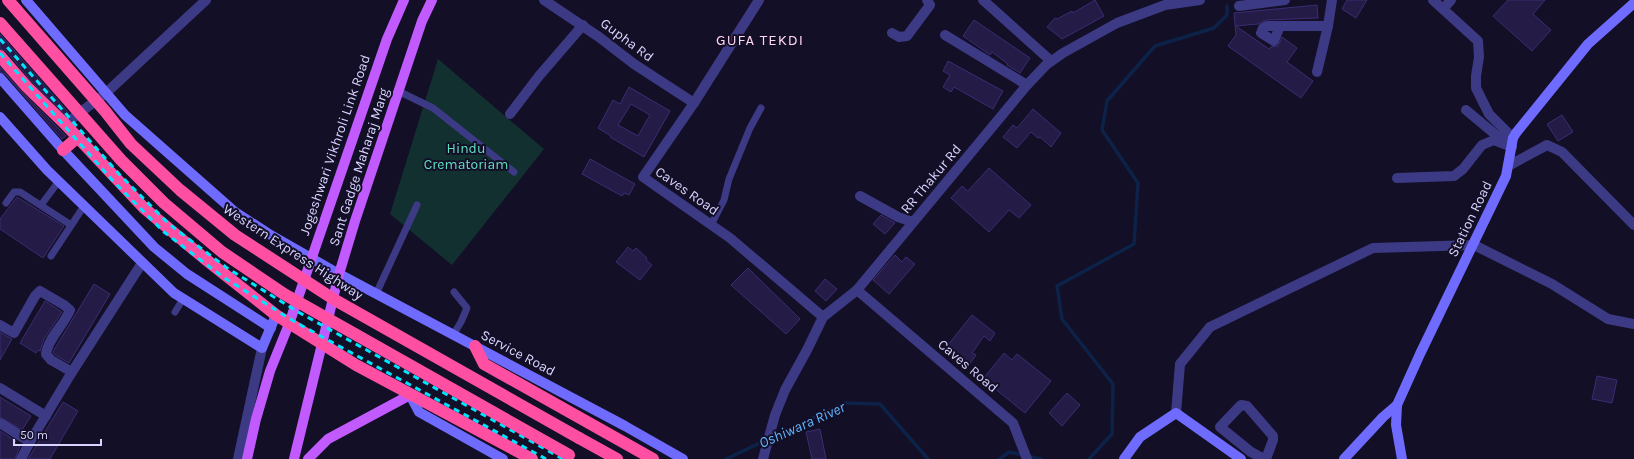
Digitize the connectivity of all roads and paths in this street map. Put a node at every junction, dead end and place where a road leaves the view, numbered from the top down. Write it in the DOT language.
graph roads {
  1 [pos="8,0"];
  2 [pos="26,0"];
  3 [pos="206,0"];
  4 [pos="404,0"];
  5 [pos="432,0"];
  6 [pos="544,0"];
  7 [pos="759,0"];
  8 [pos="927,0"];
  9 [pos="983,0"];
  10 [pos="1200,0"];
  11 [pos="1278,0"];
  12 [pos="1332,0"];
  13 [pos="1432,0"];
  14 [pos="1451,0"];
  15 [pos="1634,3"];
  16 [pos="1239,6"];
  17 [pos="1444,8"];
  18 [pos="0,23"];
  19 [pos="583,25"];
  20 [pos="1280,26"];
  21 [pos="1328,26"];
  22 [pos="892,33"];
  23 [pos="944,35"];
  24 [pos="0,56"];
  25 [pos="1051,61"];
  26 [pos="1317,72"];
  27 [pos="0,78"];
  28 [pos="1027,85"];
  29 [pos="398,92"];
  30 [pos="106,94"];
  31 [pos="694,103"];
  32 [pos="761,108"];
  33 [pos="1466,110"];
  34 [pos="510,114"];
  35 [pos="0,117"];
  36 [pos="65,124"];
  37 [pos="1491,129"];
  38 [pos="78,137"];
  39 [pos="1512,142"];
  40 [pos="1482,145"];
  41 [pos="63,150"];
  42 [pos="1508,166"];
  43 [pos="514,172"];
  44 [pos="1397,178"];
  45 [pos="59,181"];
  46 [pos="860,196"];
  47 [pos="6,203"];
  48 [pos="41,205"];
  49 [pos="416,205"];
  50 [pos="84,206"];
  51 [pos="913,222"];
  52 [pos="1633,222"];
  53 [pos="71,224"];
  54 [pos="711,225"];
  55 [pos="1474,245"];
  56 [pos="51,256"];
  57 [pos="311,258"];
  58 [pos="142,263"];
  59 [pos="340,274"];
  60 [pos="857,290"];
  61 [pos="454,292"];
  62 [pos="376,294"];
  63 [pos="183,298"];
  64 [pos="174,312"];
  65 [pos="276,315"];
  66 [pos="823,318"];
  67 [pos="289,324"];
  68 [pos="1634,324"];
  69 [pos="0,325"];
  70 [pos="271,328"];
  71 [pos="453,335"];
  72 [pos="322,345"];
  73 [pos="475,346"];
  74 [pos="262,348"];
  75 [pos="72,372"];
  76 [pos="0,388"];
  77 [pos="410,395"];
  78 [pos="1397,405"];
  79 [pos="1176,413"];
  80 [pos="46,416"];
  81 [pos="0,423"];
  82 [pos="1220,426"];
  83 [pos="466,431"];
  84 [pos="1211,438"];
  85 [pos="30,442"];
  86 [pos="573,457"];
  87 [pos="21,459"];
  88 [pos="238,459"];
  89 [pos="247,459"];
  90 [pos="294,459"];
  91 [pos="308,459"];
  92 [pos="502,459"];
  93 [pos="532,459"];
  94 [pos="617,459"];
  95 [pos="652,459"];
  96 [pos="683,459"];
  97 [pos="763,459"];
  98 [pos="1027,459"];
  99 [pos="1124,459"];
  100 [pos="1241,459"];
  101 [pos="1265,459"];
  102 [pos="1344,459"];
  103 [pos="1402,459"];
  1 -- 94 [label="highway, Western Express Highway, bridge"];
  2 -- 30 [label="main road, Service Road"];
  3 -- 30 [label="street"];
  4 -- 57 [label="main road, Jogeshwari Vikhroli Link Road"];
  5 -- 29 [label="main road, Sant Gadge Maharaj Marg"];
  6 -- 19 [label="street, Gupha Rd"];
  7 -- 31 [label="street, Caves Road"];
  8 -- 22 [label="street"];
  9 -- 25 [label="street"];
  10 -- 25 [label="street, RR Thakur Rd"];
  11 -- 16 [label="street"];
  12 -- 21 [label="street"];
  13 -- 17 [label="street"];
  14 -- 17 [label="street"];
  15 -- 39 [label="main road, Station Road"];
  17 -- 39 [label="street"];
  18 -- 86 [label="highway, bridge"];
  19 -- 31 [label="street, Gupha Rd"];
  19 -- 34 [label="street"];
  20 -- 21 [label="street"];
  21 -- 26 [label="street"];
  23 -- 28 [label="street"];
  24 -- 36 [label="highway"];
  25 -- 28 [label="street, RR Thakur Rd"];
  27 -- 41 [label="main road"];
  28 -- 51 [label="street, RR Thakur Rd"];
  29 -- 43 [label="lane"];
  29 -- 59 [label="main road, Sant Gadge Maharaj Marg"];
  30 -- 36 [label="street"];
  30 -- 57 [label="main road, Service Road"];
  31 -- 54 [label="street, Caves Road"];
  32 -- 54 [label="lane"];
  33 -- 37 [label="street"];
  35 -- 45 [label="main road"];
  36 -- 38 [label="highway"];
  37 -- 39 [label="street"];
  37 -- 40 [label="street"];
  38 -- 41 [label="highway"];
  38 -- 65 [label="highway"];
  39 -- 40 [label="street"];
  39 -- 42 [label="main road, Station Road"];
  40 -- 44 [label="street"];
  41 -- 70 [label="main road"];
  42 -- 52 [label="street"];
  42 -- 55 [label="main road, Station Road"];
  45 -- 48 [label="lane"];
  45 -- 50 [label="main road"];
  46 -- 51 [label="street"];
  47 -- 48 [label="lane"];
  48 -- 53 [label="lane"];
  49 -- 62 [label="lane"];
  50 -- 53 [label="lane"];
  50 -- 58 [label="main road"];
  51 -- 60 [label="street, RR Thakur Rd"];
  53 -- 56 [label="lane"];
  54 -- 66 [label="street, Caves Road"];
  55 -- 68 [label="street"];
  55 -- 78 [label="main road, Station Road"];
  55 -- 79 [label="street"];
  57 -- 59 [label="main road, Service Road"];
  57 -- 67 [label="main road, Jogeshwari Vikhroli Link Road"];
  58 -- 63 [label="main road"];
  58 -- 75 [label="street"];
  59 -- 62 [label="main road, Service Road"];
  59 -- 72 [label="main road, Sant Gadge Maharaj Marg"];
  60 -- 66 [label="street, RR Thakur Rd"];
  60 -- 98 [label="street, Caves Road"];
  61 -- 71 [label="lane"];
  62 -- 71 [label="main road, Service Road"];
  63 -- 64 [label="lane"];
  63 -- 74 [label="main road"];
  65 -- 67 [label="highway"];
  65 -- 70 [label="main road"];
  66 -- 97 [label="street, RR Thakur Rd"];
  67 -- 72 [label="highway"];
  67 -- 89 [label="main road, Jogeshwari Vikhroli Link Road"];
  69 -- 75 [label="street"];
  70 -- 74 [label="main road"];
  71 -- 73 [label="main road, Service Road"];
  72 -- 77 [label="highway"];
  72 -- 90 [label="main road, Sant Gadge Maharaj Marg"];
  73 -- 95 [label="highway"];
  73 -- 96 [label="main road, Service Road"];
  74 -- 88 [label="street"];
  75 -- 80 [label="street"];
  76 -- 80 [label="street"];
  77 -- 83 [label="highway"];
  77 -- 91 [label="main road"];
  78 -- 102 [label="main road, Station Road"];
  78 -- 103 [label="main road"];
  79 -- 84 [label="main road"];
  79 -- 99 [label="main road"];
  80 -- 85 [label="street"];
  81 -- 85 [label="street"];
  82 -- 84 [label="street"];
  82 -- 101 [label="street"];
  82 -- 101 [label="street"];
  83 -- 92 [label="main road"];
  83 -- 93 [label="highway"];
  84 -- 100 [label="main road"];
  85 -- 87 [label="street"];
}
